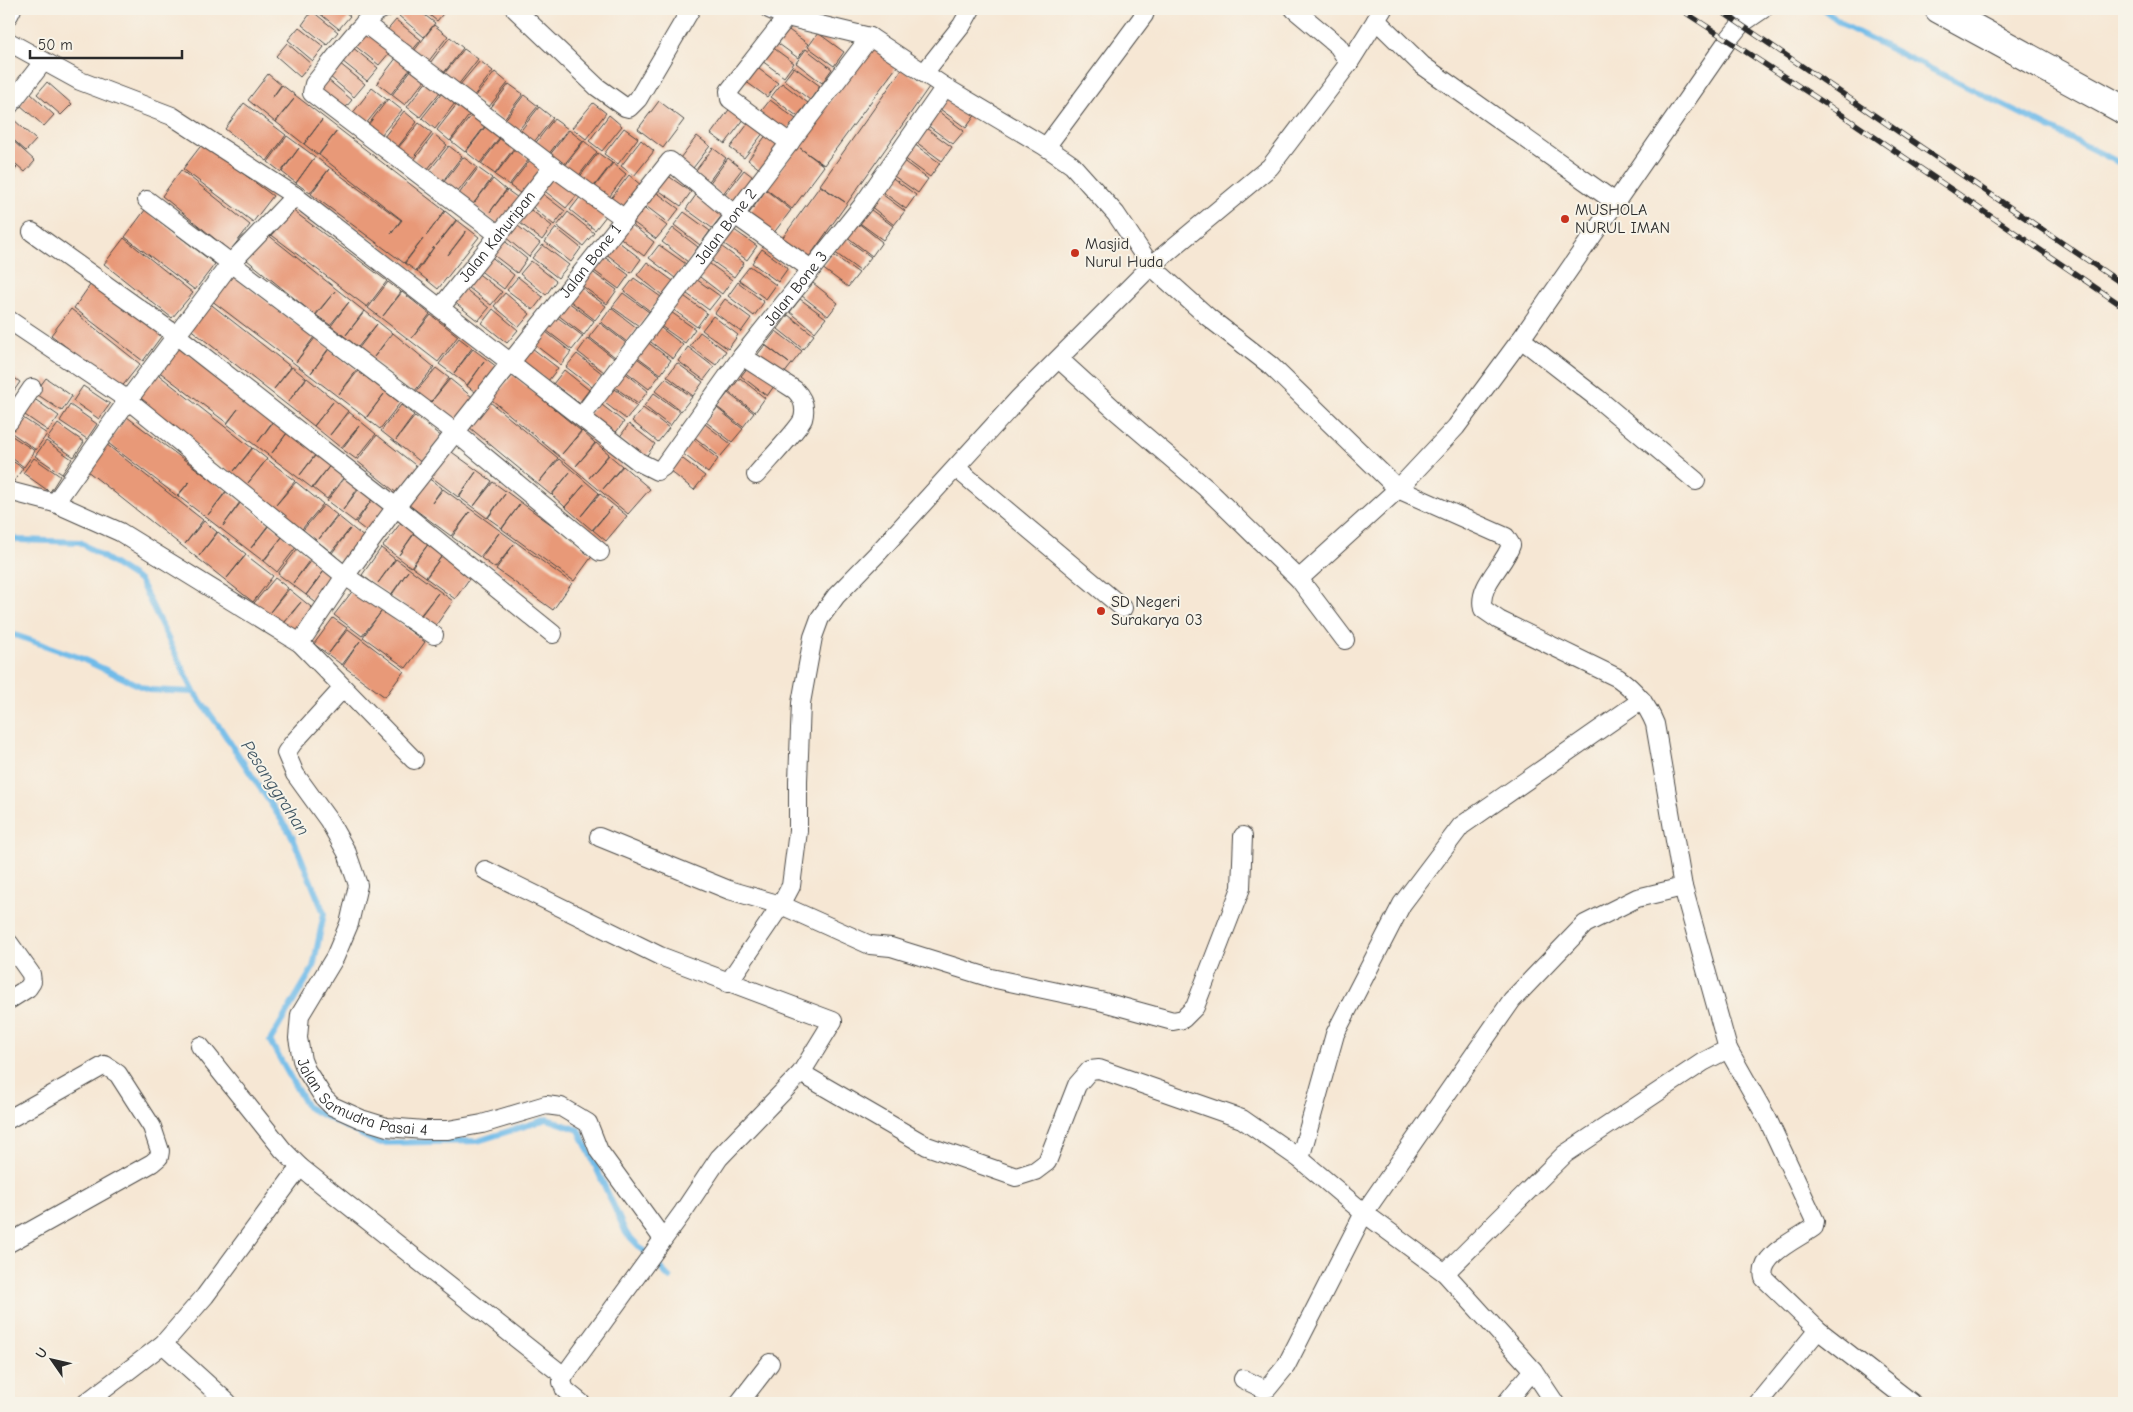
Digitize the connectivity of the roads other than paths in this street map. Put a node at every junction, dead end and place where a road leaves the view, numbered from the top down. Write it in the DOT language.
graph roads {
  1 [pos="12,9"];
  2 [pos="384,9"];
  3 [pos="515,9"];
  4 [pos="691,9"];
  5 [pos="769,9"];
  6 [pos="971,9"];
  7 [pos="1294,9"];
  8 [pos="1763,9"];
  9 [pos="1939,9"];
  10 [pos="1142,11"];
  11 [pos="790,13"];
  12 [pos="1379,14"];
  13 [pos="9,15"];
  14 [pos="364,23"];
  15 [pos="870,37"];
  16 [pos="9,42"];
  17 [pos="43,62"];
  18 [pos="1349,63"];
  19 [pos="924,73"];
  20 [pos="945,87"];
  21 [pos="9,106"];
  22 [pos="2124,110"];
  23 [pos="790,143"];
  24 [pos="1046,147"];
  25 [pos="553,167"];
  26 [pos="295,196"];
  27 [pos="147,200"];
  28 [pos="1614,202"];
  29 [pos="735,215"];
  30 [pos="625,219"];
  31 [pos="32,232"];
  32 [pos="500,235"];
  33 [pos="230,264"];
  34 [pos="1150,266"];
  35 [pos="812,269"];
  36 [pos="441,307"];
  37 [pos="9,320"];
  38 [pos="176,335"];
  39 [pos="1521,339"];
  40 [pos="742,356"];
  41 [pos="1059,359"];
  42 [pos="511,362"];
  43 [pos="32,388"];
  44 [pos="128,400"];
  45 [pos="582,416"];
  46 [pos="9,422"];
  47 [pos="456,433"];
  48 [pos="956,468"];
  49 [pos="756,475"];
  50 [pos="1696,481"];
  51 [pos="1398,489"];
  52 [pos="9,491"];
  53 [pos="55,504"];
  54 [pos="396,507"];
  55 [pos="600,552"];
  56 [pos="345,576"];
  57 [pos="1300,579"];
  58 [pos="1123,608"];
  59 [pos="552,634"];
  60 [pos="434,635"];
  61 [pos="1345,640"];
  62 [pos="300,643"];
  63 [pos="343,688"];
  64 [pos="1642,700"];
  65 [pos="414,760"];
  66 [pos="1243,836"];
  67 [pos="599,837"];
  68 [pos="485,870"];
  69 [pos="1683,887"];
  70 [pos="781,905"];
  71 [pos="9,944"];
  72 [pos="728,983"];
  73 [pos="9,1000"];
  74 [pos="200,1046"];
  75 [pos="1728,1049"];
  76 [pos="801,1073"];
  77 [pos="9,1119"];
  78 [pos="1300,1159"];
  79 [pos="300,1167"];
  80 [pos="1364,1213"];
  81 [pos="663,1239"];
  82 [pos="9,1243"];
  83 [pos="1445,1273"];
  84 [pos="1818,1330"];
  85 [pos="163,1344"];
  86 [pos="770,1363"];
  87 [pos="1533,1370"];
  88 [pos="564,1376"];
  89 [pos="1243,1379"];
  90 [pos="86,1403"];
  91 [pos="228,1403"];
  92 [pos="581,1403"];
  93 [pos="739,1403"];
  94 [pos="1506,1403"];
  95 [pos="1555,1403"];
  96 [pos="1758,1403"];
  97 [pos="1912,1403"];
  1 -- 13 [label="street"];
  2 -- 14 [label="street"];
  3 -- 4 [label="street"];
  5 -- 11 [label="street"];
  6 -- 19 [label="street"];
  7 -- 18 [label="street"];
  8 -- 28 [label="street"];
  9 -- 22 [label="main road"];
  10 -- 24 [label="street"];
  11 -- 15 [label="street"];
  11 -- 23 [label="street"];
  12 -- 18 [label="street"];
  12 -- 28 [label="street"];
  14 -- 25 [label="street"];
  14 -- 32 [label="street"];
  15 -- 19 [label="street"];
  15 -- 23 [label="street, Jalan Bone 2"];
  16 -- 17 [label="street"];
  17 -- 21 [label="street"];
  17 -- 26 [label="street"];
  18 -- 34 [label="street"];
  19 -- 20 [label="street"];
  20 -- 24 [label="street"];
  20 -- 35 [label="street, Jalan Bone 3"];
  23 -- 29 [label="street, Jalan Bone 2"];
  24 -- 34 [label="street"];
  25 -- 30 [label="street"];
  25 -- 32 [label="street, Jalan Kahuripan"];
  26 -- 33 [label="street"];
  26 -- 36 [label="street"];
  27 -- 33 [label="street"];
  28 -- 39 [label="street"];
  29 -- 30 [label="street, Jalan Bone 1"];
  29 -- 35 [label="street"];
  29 -- 45 [label="street, Jalan Bone 2"];
  30 -- 42 [label="street, Jalan Bone 1"];
  31 -- 38 [label="street"];
  32 -- 36 [label="street, Jalan Kahuripan"];
  33 -- 38 [label="street"];
  33 -- 47 [label="street"];
  34 -- 41 [label="street"];
  34 -- 51 [label="street"];
  35 -- 40 [label="street, Jalan Bone 3"];
  36 -- 42 [label="street"];
  37 -- 44 [label="street"];
  38 -- 44 [label="street"];
  38 -- 54 [label="street"];
  39 -- 50 [label="street"];
  39 -- 51 [label="street"];
  40 -- 45 [label="street, Jalan Bone 3"];
  40 -- 49 [label="street"];
  41 -- 48 [label="street"];
  41 -- 57 [label="street"];
  42 -- 45 [label="street"];
  42 -- 47 [label="street, Jalan Bone 1"];
  43 -- 46 [label="street"];
  44 -- 53 [label="street"];
  44 -- 56 [label="street"];
  47 -- 54 [label="street, Jalan Bone 1"];
  47 -- 55 [label="street"];
  48 -- 58 [label="street"];
  48 -- 70 [label="street"];
  51 -- 57 [label="street"];
  51 -- 64 [label="street"];
  52 -- 53 [label="street"];
  53 -- 62 [label="street"];
  54 -- 56 [label="street, Jalan Bone 1"];
  54 -- 59 [label="street"];
  56 -- 60 [label="street"];
  56 -- 62 [label="street, Jalan Bone 1"];
  57 -- 61 [label="street"];
  62 -- 63 [label="street"];
  63 -- 65 [label="street"];
  63 -- 81 [label="street, Jalan Samudra Pasai 4"];
  64 -- 69 [label="street"];
  64 -- 78 [label="street"];
  66 -- 70 [label="street"];
  67 -- 70 [label="street"];
  68 -- 72 [label="street"];
  69 -- 75 [label="street"];
  69 -- 80 [label="street"];
  70 -- 72 [label="street"];
  71 -- 73 [label="street"];
  72 -- 76 [label="street"];
  74 -- 79 [label="street"];
  75 -- 83 [label="street"];
  75 -- 84 [label="street"];
  76 -- 78 [label="street"];
  76 -- 81 [label="street"];
  77 -- 82 [label="street"];
  78 -- 80 [label="street"];
  79 -- 85 [label="street"];
  79 -- 88 [label="street"];
  80 -- 83 [label="street"];
  80 -- 89 [label="street"];
  81 -- 88 [label="street"];
  83 -- 87 [label="street"];
  84 -- 96 [label="street"];
  84 -- 97 [label="street"];
  85 -- 90 [label="street"];
  85 -- 91 [label="street"];
  86 -- 93 [label="street"];
  87 -- 94 [label="street"];
  87 -- 95 [label="street"];
  88 -- 92 [label="street"];
}
